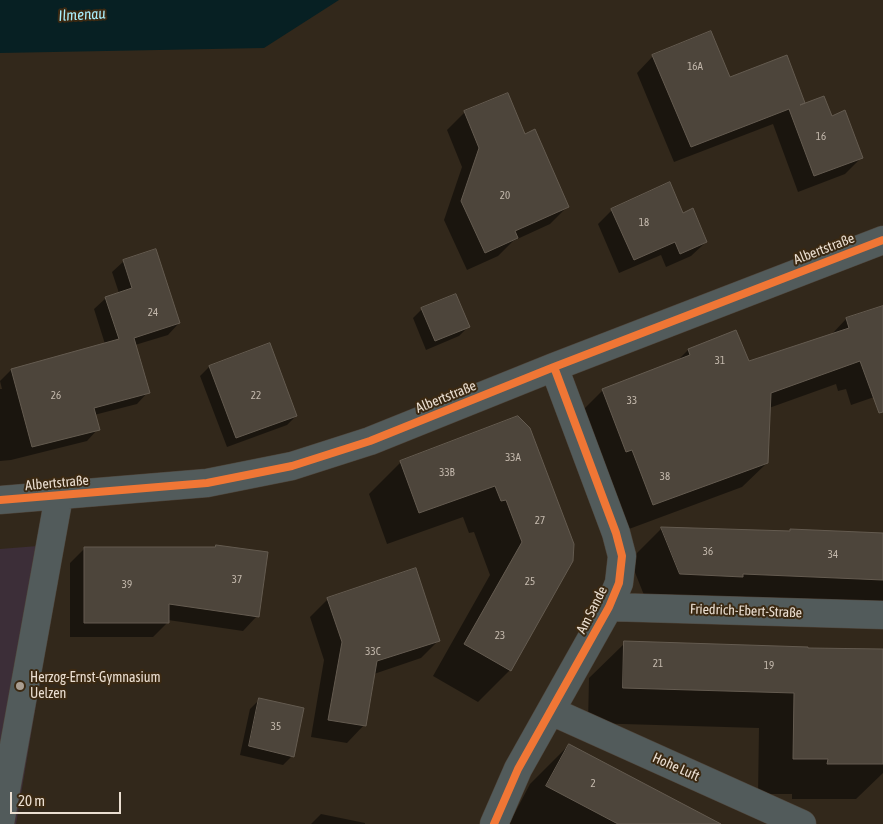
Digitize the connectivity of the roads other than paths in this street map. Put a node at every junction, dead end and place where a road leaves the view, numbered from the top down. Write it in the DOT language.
graph roads {
  1 [pos="883,240"];
  2 [pos="554,367"];
  3 [pos="59,496"];
  4 [pos="0,500"];
  5 [pos="610,607"];
  6 [pos="883,615"];
  7 [pos="551,710"];
  8 [pos="0,823"];
  9 [pos="494,824"];
  10 [pos="802,824"];
  1 -- 2 [label="street, Albertstraße"];
  2 -- 3 [label="street, Albertstraße"];
  2 -- 5 [label="street, Am Sande"];
  3 -- 4 [label="street, Albertstraße"];
  3 -- 8 [label="street"];
  5 -- 6 [label="street, Friedrich-Ebert-Straße"];
  5 -- 7 [label="street, Am Sande"];
  7 -- 9 [label="street, Am Sande"];
  7 -- 10 [label="street, Hohe Luft"];
}
